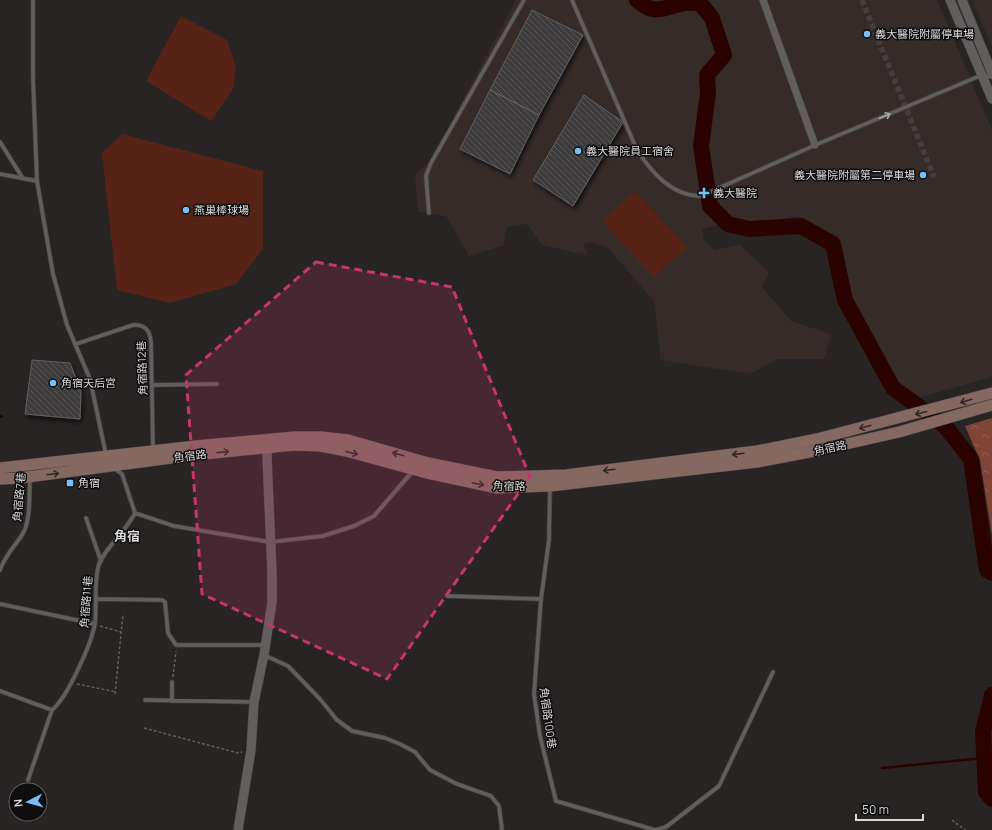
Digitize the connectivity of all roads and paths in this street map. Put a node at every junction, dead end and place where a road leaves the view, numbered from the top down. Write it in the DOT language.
graph roads {
  1 [pos="33,0"];
  2 [pos="524,0"];
  3 [pos="572,0"];
  4 [pos="763,0"];
  5 [pos="950,0"];
  6 [pos="962,0"];
  7 [pos="991,67"];
  8 [pos="982,76"];
  9 [pos="992,77"];
  10 [pos="992,99"];
  11 [pos="0,142"];
  12 [pos="814,145"];
  13 [pos="0,174"];
  14 [pos="22,177"];
  15 [pos="37,181"];
  16 [pos="429,213"];
  17 [pos="76,344"];
  18 [pos="217,384"];
  19 [pos="152,385"];
  20 [pos="992,393"];
  21 [pos="992,405"];
  22 [pos="903,417"];
  23 [pos="905,430"];
  24 [pos="268,443"];
  25 [pos="153,456"];
  26 [pos="109,461"];
  27 [pos="416,465"];
  28 [pos="0,468"];
  29 [pos="30,471"];
  30 [pos="0,479"];
  31 [pos="550,486"];
  32 [pos="135,513"];
  33 [pos="86,518"];
  34 [pos="270,542"];
  35 [pos="101,561"];
  36 [pos="0,570"];
  37 [pos="447,596"];
  38 [pos="96,599"];
  39 [pos="541,599"];
  40 [pos="0,604"];
  41 [pos="123,614"];
  42 [pos="95,624"];
  43 [pos="121,632"];
  44 [pos="176,645"];
  45 [pos="265,645"];
  46 [pos="264,655"];
  47 [pos="773,672"];
  48 [pos="172,682"];
  49 [pos="71,683"];
  50 [pos="0,691"];
  51 [pos="145,700"];
  52 [pos="172,700"];
  53 [pos="254,702"];
  54 [pos="52,710"];
  55 [pos="144,728"];
  56 [pos="251,750"];
  57 [pos="28,780"];
  58 [pos="952,820"];
  59 [pos="238,830"];
  60 [pos="502,830"];
  61 [pos="656,830"];
  62 [pos="965,830"];
  1 -- 15 [label="lane"];
  2 -- 16 [label="lane"];
  3 -- 12 [label="lane"];
  4 -- 12 [label="street"];
  5 -- 8 [label="street"];
  6 -- 7 [label="street"];
  7 -- 8 [label="lane"];
  8 -- 9 [label="lane"];
  8 -- 10 [label="street"];
  12 -- 8 [label="lane, one-way"];
  11 -- 14 [label="lane"];
  13 -- 14 [label="lane"];
  14 -- 15 [label="lane"];
  15 -- 17 [label="lane"];
  17 -- 19 [label="lane, 角宿路12巷"];
  17 -- 26 [label="lane"];
  18 -- 19 [label="lane"];
  19 -- 25 [label="lane, 角宿路12巷"];
  20 -- 22 [label="main road, 角宿路, one-way"];
  21 -- 23 [label="main road, 角宿路"];
  22 -- 23 [label="street"];
  22 -- 27 [label="main road, 角宿路, one-way"];
  23 -- 31 [label="main road, 角宿路"];
  24 -- 25 [label="main road, 角宿路"];
  24 -- 27 [label="main road, 角宿路"];
  24 -- 34 [label="street"];
  25 -- 26 [label="main road, 角宿路"];
  26 -- 29 [label="main road, 角宿路"];
  26 -- 32 [label="lane"];
  27 -- 31 [label="main road, 角宿路, one-way"];
  27 -- 34 [label="lane"];
  28 -- 29 [label="main road, 角宿路"];
  29 -- 30 [label="main road, 角宿路"];
  29 -- 36 [label="lane, 角宿路7巷"];
  31 -- 39 [label="lane, 角宿路100巷"];
  32 -- 34 [label="lane"];
  32 -- 35 [label="lane, 角宿路11巷"];
  33 -- 35 [label="lane"];
  34 -- 45 [label="street"];
  35 -- 38 [label="lane, 角宿路11巷"];
  37 -- 39 [label="lane"];
  38 -- 42 [label="lane, 角宿路11巷"];
  38 -- 44 [label="lane"];
  39 -- 61 [label="lane, 角宿路100巷"];
  40 -- 42 [label="lane"];
  41 -- 43 [label="path"];
  42 -- 43 [label="path"];
  42 -- 49 [label="lane, 角宿路11巷"];
  43 -- 49 [label="path"];
  44 -- 45 [label="lane"];
  44 -- 48 [label="path"];
  45 -- 46 [label="street"];
  46 -- 53 [label="street"];
  46 -- 60 [label="lane"];
  47 -- 61 [label="lane, 角宿路100巷"];
  48 -- 52 [label="lane"];
  49 -- 54 [label="lane, 角宿路11巷"];
  50 -- 54 [label="lane"];
  51 -- 52 [label="lane"];
  52 -- 53 [label="lane"];
  53 -- 56 [label="street"];
  54 -- 57 [label="lane, 角宿路11巷"];
  55 -- 56 [label="path"];
  56 -- 59 [label="street"];
  58 -- 62 [label="path"];
}
